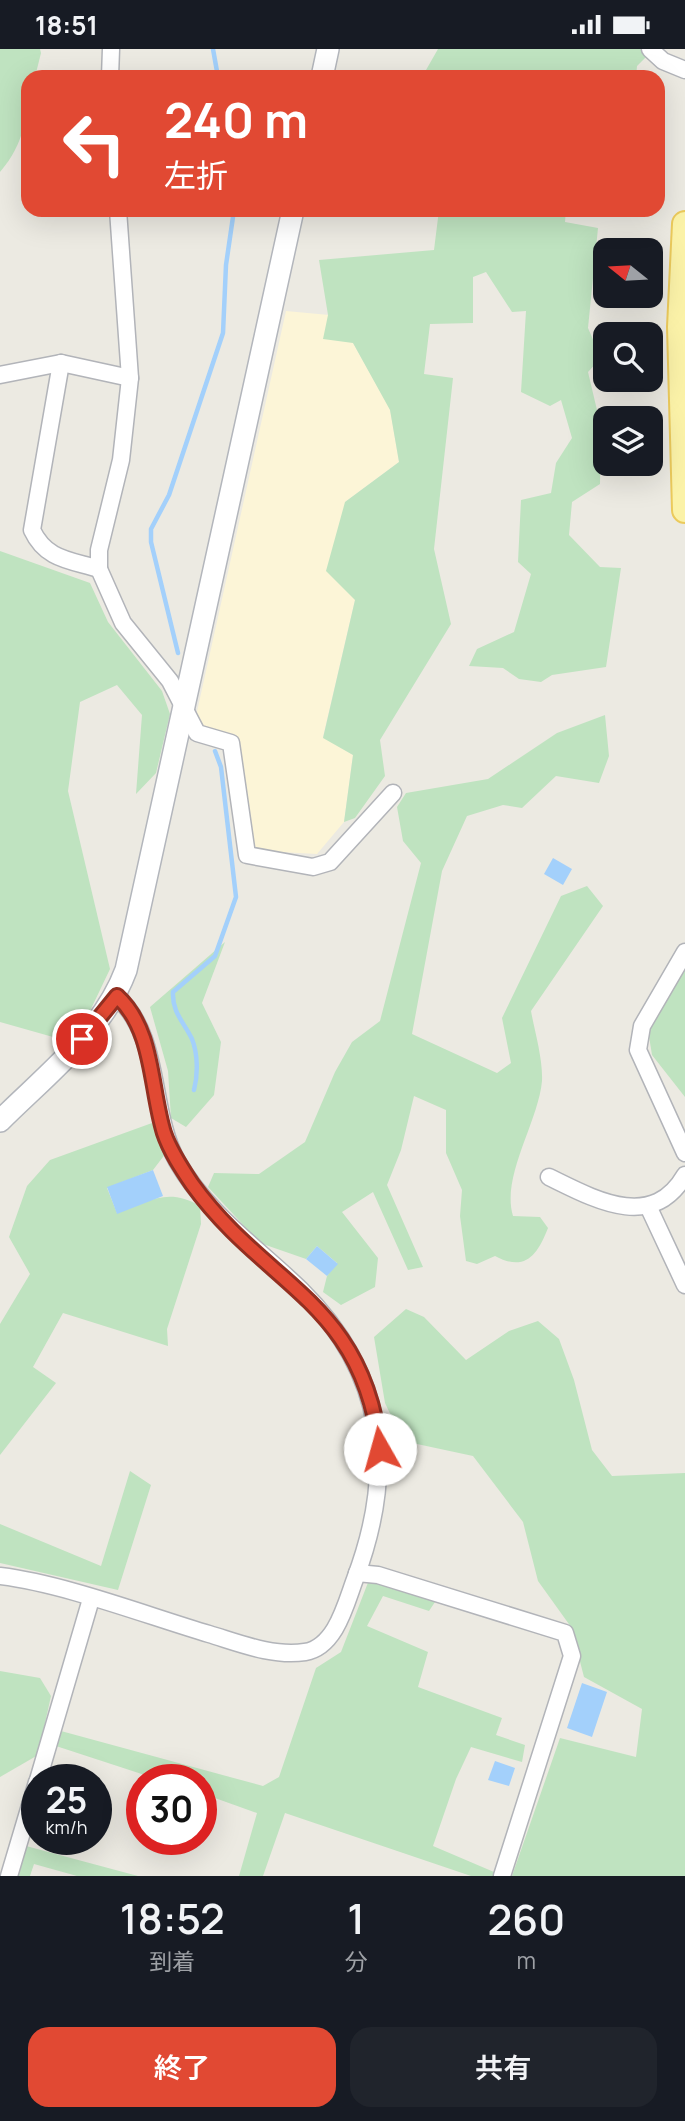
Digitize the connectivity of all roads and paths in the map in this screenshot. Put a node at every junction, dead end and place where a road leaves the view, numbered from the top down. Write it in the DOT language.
graph roads {
  1 [pos="111,49"];
  2 [pos="328,49"];
  3 [pos="650,49"];
  4 [pos="110,70"];
  5 [pos="324,70"];
  6 [pos="685,70"];
  7 [pos="118,217"];
  8 [pos="291,217"];
  9 [pos="685,224"];
  10 [pos="61,363"];
  11 [pos="0,375"];
  12 [pos="130,378"];
  13 [pos="684,436"];
  14 [pos="685,510"];
  15 [pos="99,569"];
  16 [pos="184,709"];
  17 [pos="393,793"];
  18 [pos="685,953"];
  19 [pos="117,996"];
  20 [pos="0,1121"];
  21 [pos="685,1153"];
  22 [pos="685,1175"];
  23 [pos="549,1177"];
  24 [pos="648,1206"];
  25 [pos="685,1285"];
  26 [pos="357,1573"];
  27 [pos="0,1576"];
  28 [pos="91,1599"];
  29 [pos="42,1764"];
  30 [pos="21,1835"];
  31 [pos="9,1876"];
  32 [pos="502,1876"];
  1 -- 4 [label="street"];
  2 -- 5 [label="street"];
  3 -- 6 [label="street"];
  7 -- 12 [label="street"];
  8 -- 16 [label="street"];
  9 -- 13 [label="main road"];
  10 -- 11 [label="street"];
  10 -- 12 [label="street"];
  10 -- 15 [label="street"];
  12 -- 15 [label="street"];
  13 -- 14 [label="main road"];
  15 -- 16 [label="street"];
  16 -- 17 [label="street"];
  16 -- 19 [label="street"];
  18 -- 21 [label="street"];
  19 -- 20 [label="street"];
  19 -- 26 [label="street"];
  22 -- 24 [label="street"];
  23 -- 24 [label="street"];
  24 -- 25 [label="street"];
  26 -- 28 [label="street"];
  26 -- 32 [label="street"];
  27 -- 28 [label="street"];
  28 -- 29 [label="street"];
  30 -- 31 [label="street"];
}
